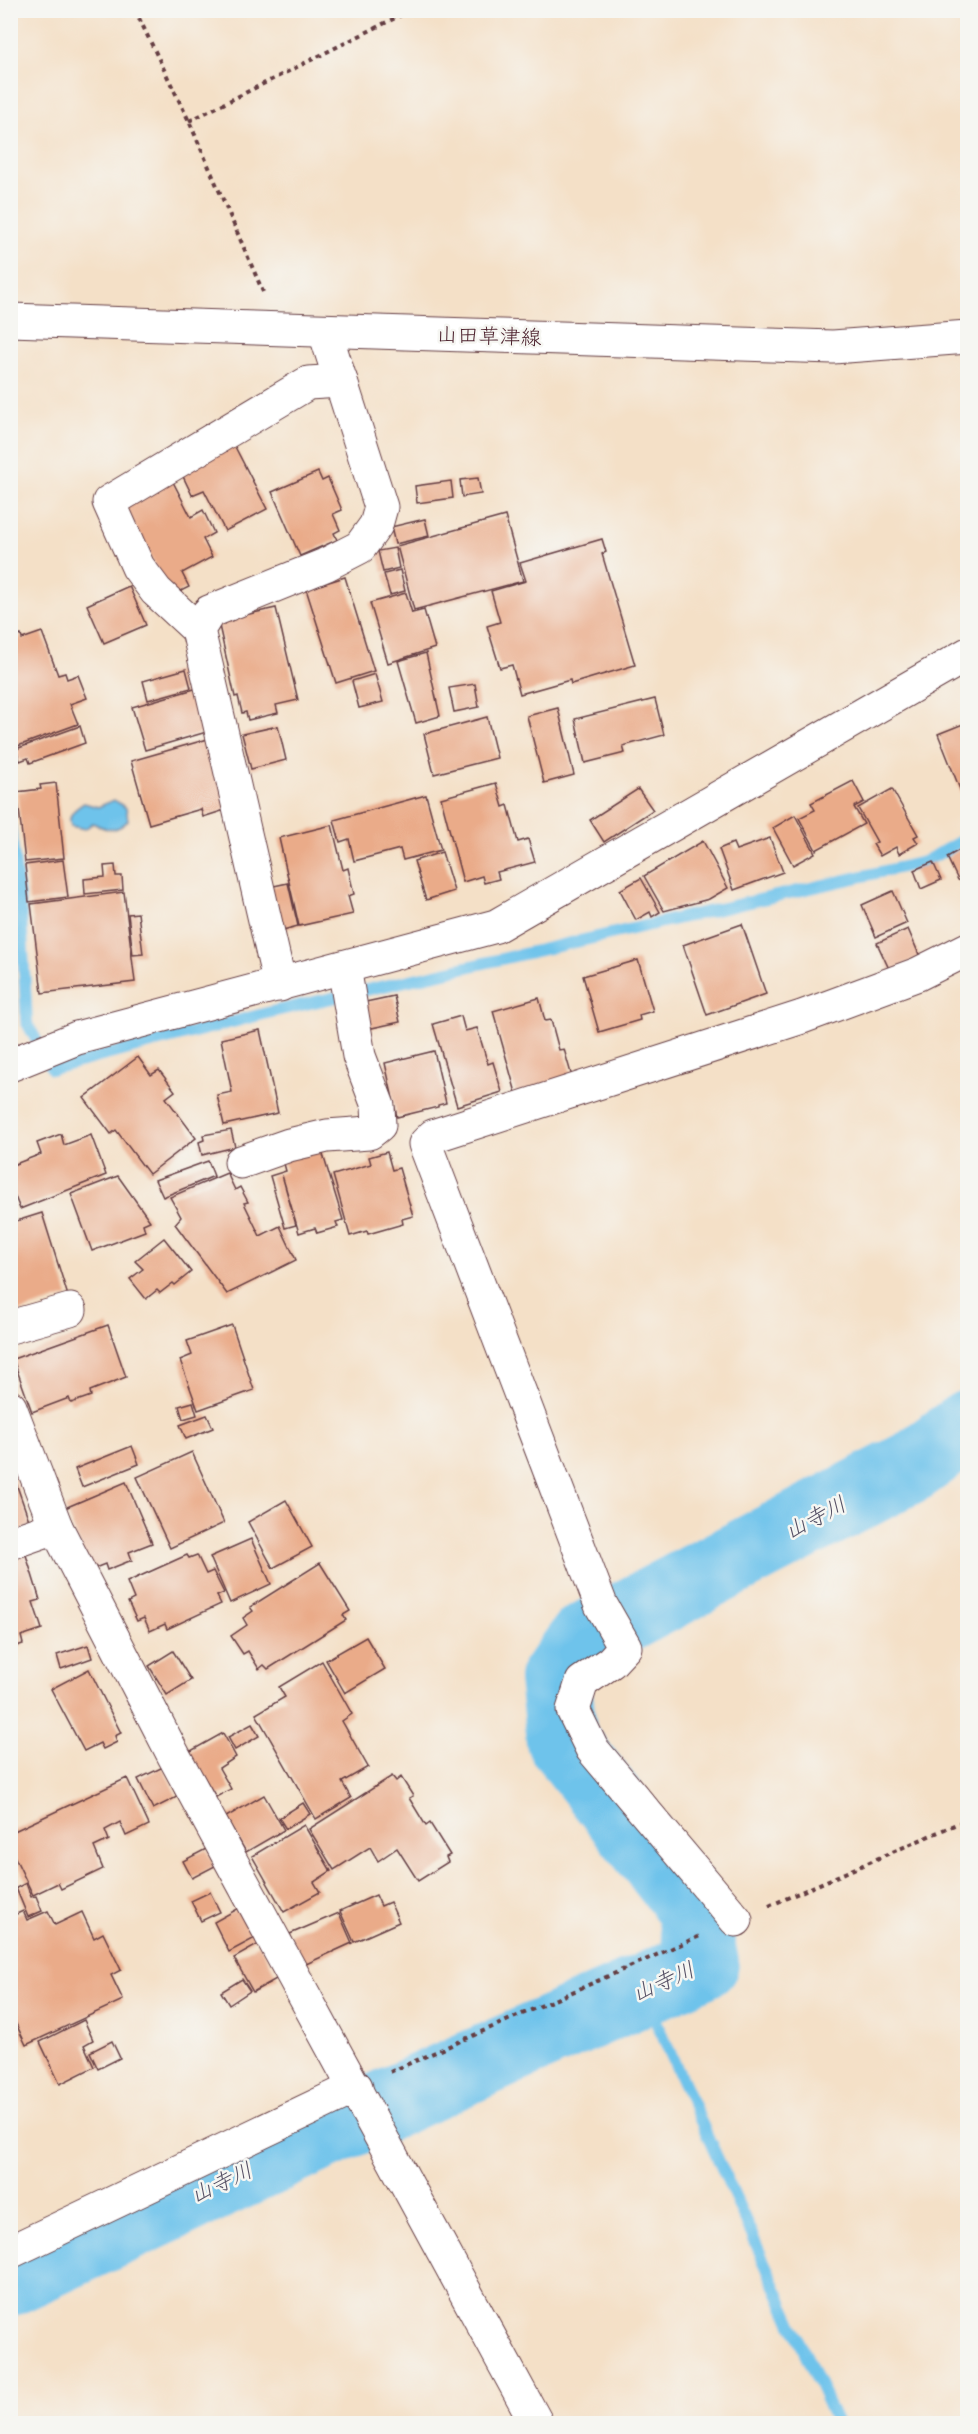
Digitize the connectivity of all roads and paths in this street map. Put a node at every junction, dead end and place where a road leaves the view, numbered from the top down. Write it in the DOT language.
graph roads {
  1 [pos="135,10"];
  2 [pos="411,10"];
  3 [pos="189,121"];
  4 [pos="10,320"];
  5 [pos="279,329"];
  6 [pos="325,332"];
  7 [pos="968,337"];
  8 [pos="341,381"];
  9 [pos="198,630"];
  10 [pos="968,654"];
  11 [pos="968,949"];
  12 [pos="344,967"];
  13 [pos="280,985"];
  14 [pos="10,1065"];
  15 [pos="241,1162"];
  16 [pos="70,1310"];
  17 [pos="10,1328"];
  18 [pos="10,1407"];
  19 [pos="56,1527"];
  20 [pos="10,1544"];
  21 [pos="968,1819"];
  22 [pos="736,1920"];
  23 [pos="356,2087"];
  24 [pos="10,2252"];
  25 [pos="537,2424"];
  1 -- 3 [label="path"];
  2 -- 3 [label="path"];
  3 -- 5 [label="path"];
  4 -- 5 [label="street, 山田草津線"];
  5 -- 6 [label="street, 山田草津線"];
  6 -- 7 [label="street, 山田草津線"];
  6 -- 8 [label="street"];
  8 -- 9 [label="street"];
  8 -- 9 [label="street"];
  9 -- 13 [label="street"];
  10 -- 12 [label="street"];
  11 -- 22 [label="street"];
  12 -- 13 [label="street"];
  12 -- 15 [label="street"];
  13 -- 14 [label="street"];
  16 -- 17 [label="street"];
  18 -- 19 [label="street"];
  19 -- 20 [label="street"];
  19 -- 23 [label="street"];
  21 -- 22 [label="path"];
  22 -- 23 [label="path"];
  23 -- 24 [label="street"];
  23 -- 25 [label="street"];
}
